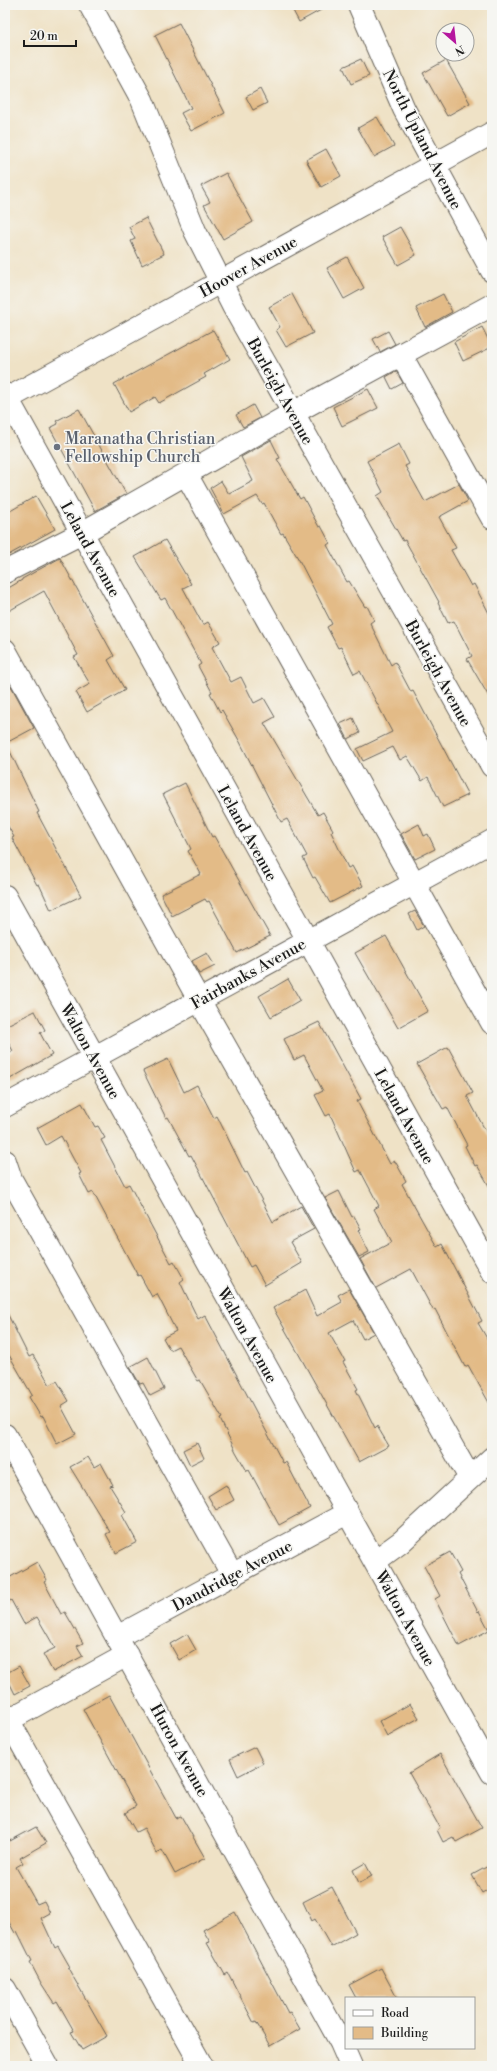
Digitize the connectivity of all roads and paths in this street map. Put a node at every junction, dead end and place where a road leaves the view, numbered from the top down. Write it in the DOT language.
graph roads {
  1 [pos="90,5"];
  2 [pos="359,5"];
  3 [pos="492,133"];
  4 [pos="434,165"];
  5 [pos="492,270"];
  6 [pos="221,282"];
  7 [pos="492,305"];
  8 [pos="401,355"];
  9 [pos="6,398"];
  10 [pos="293,414"];
  11 [pos="186,474"];
  12 [pos="492,518"];
  13 [pos="82,533"];
  14 [pos="5,572"];
  15 [pos="5,650"];
  16 [pos="492,766"];
  17 [pos="492,841"];
  18 [pos="413,883"];
  19 [pos="5,896"];
  20 [pos="307,941"];
  21 [pos="200,1000"];
  22 [pos="492,1023"];
  23 [pos="95,1058"];
  24 [pos="5,1106"];
  25 [pos="5,1161"];
  26 [pos="492,1272"];
  27 [pos="5,1435"];
  28 [pos="492,1458"];
  29 [pos="470,1478"];
  30 [pos="347,1513"];
  31 [pos="375,1561"];
  32 [pos="233,1576"];
  33 [pos="122,1646"];
  34 [pos="6,1718"];
  35 [pos="492,1773"];
  36 [pos="5,1989"];
  37 [pos="48,2066"];
  38 [pos="202,2066"];
  39 [pos="351,2066"];
  1 -- 6 [label="street, Burleigh Avenue"];
  2 -- 4 [label="street, North Upland Avenue"];
  3 -- 4 [label="street, Hoover Avenue"];
  4 -- 5 [label="street, North Upland Avenue"];
  4 -- 6 [label="street, Hoover Avenue"];
  6 -- 9 [label="street, Hoover Avenue"];
  6 -- 10 [label="street, Burleigh Avenue"];
  7 -- 8 [label="street"];
  8 -- 10 [label="street"];
  8 -- 12 [label="street"];
  9 -- 13 [label="street, Leland Avenue"];
  10 -- 11 [label="street"];
  10 -- 16 [label="street, Burleigh Avenue"];
  11 -- 13 [label="street"];
  11 -- 18 [label="street"];
  13 -- 14 [label="street"];
  13 -- 20 [label="street, Leland Avenue"];
  15 -- 21 [label="street"];
  17 -- 18 [label="street, Fairbanks Avenue"];
  18 -- 20 [label="street, Fairbanks Avenue"];
  18 -- 22 [label="street"];
  19 -- 23 [label="street, Walton Avenue"];
  20 -- 21 [label="street, Fairbanks Avenue"];
  20 -- 26 [label="street, Leland Avenue"];
  21 -- 23 [label="street, Fairbanks Avenue"];
  21 -- 29 [label="street"];
  23 -- 24 [label="street, Fairbanks Avenue"];
  23 -- 30 [label="street, Walton Avenue"];
  25 -- 32 [label="street"];
  27 -- 33 [label="street, Huron Avenue"];
  28 -- 29 [label="street"];
  29 -- 31 [label="street"];
  30 -- 31 [label="street, Walton Avenue"];
  30 -- 32 [label="street, Dandridge Avenue"];
  31 -- 35 [label="street, Walton Avenue"];
  32 -- 33 [label="street, Dandridge Avenue"];
  33 -- 34 [label="street, Dandridge Avenue"];
  33 -- 39 [label="street, Huron Avenue"];
  34 -- 38 [label="street"];
  36 -- 37 [label="street"];
}
